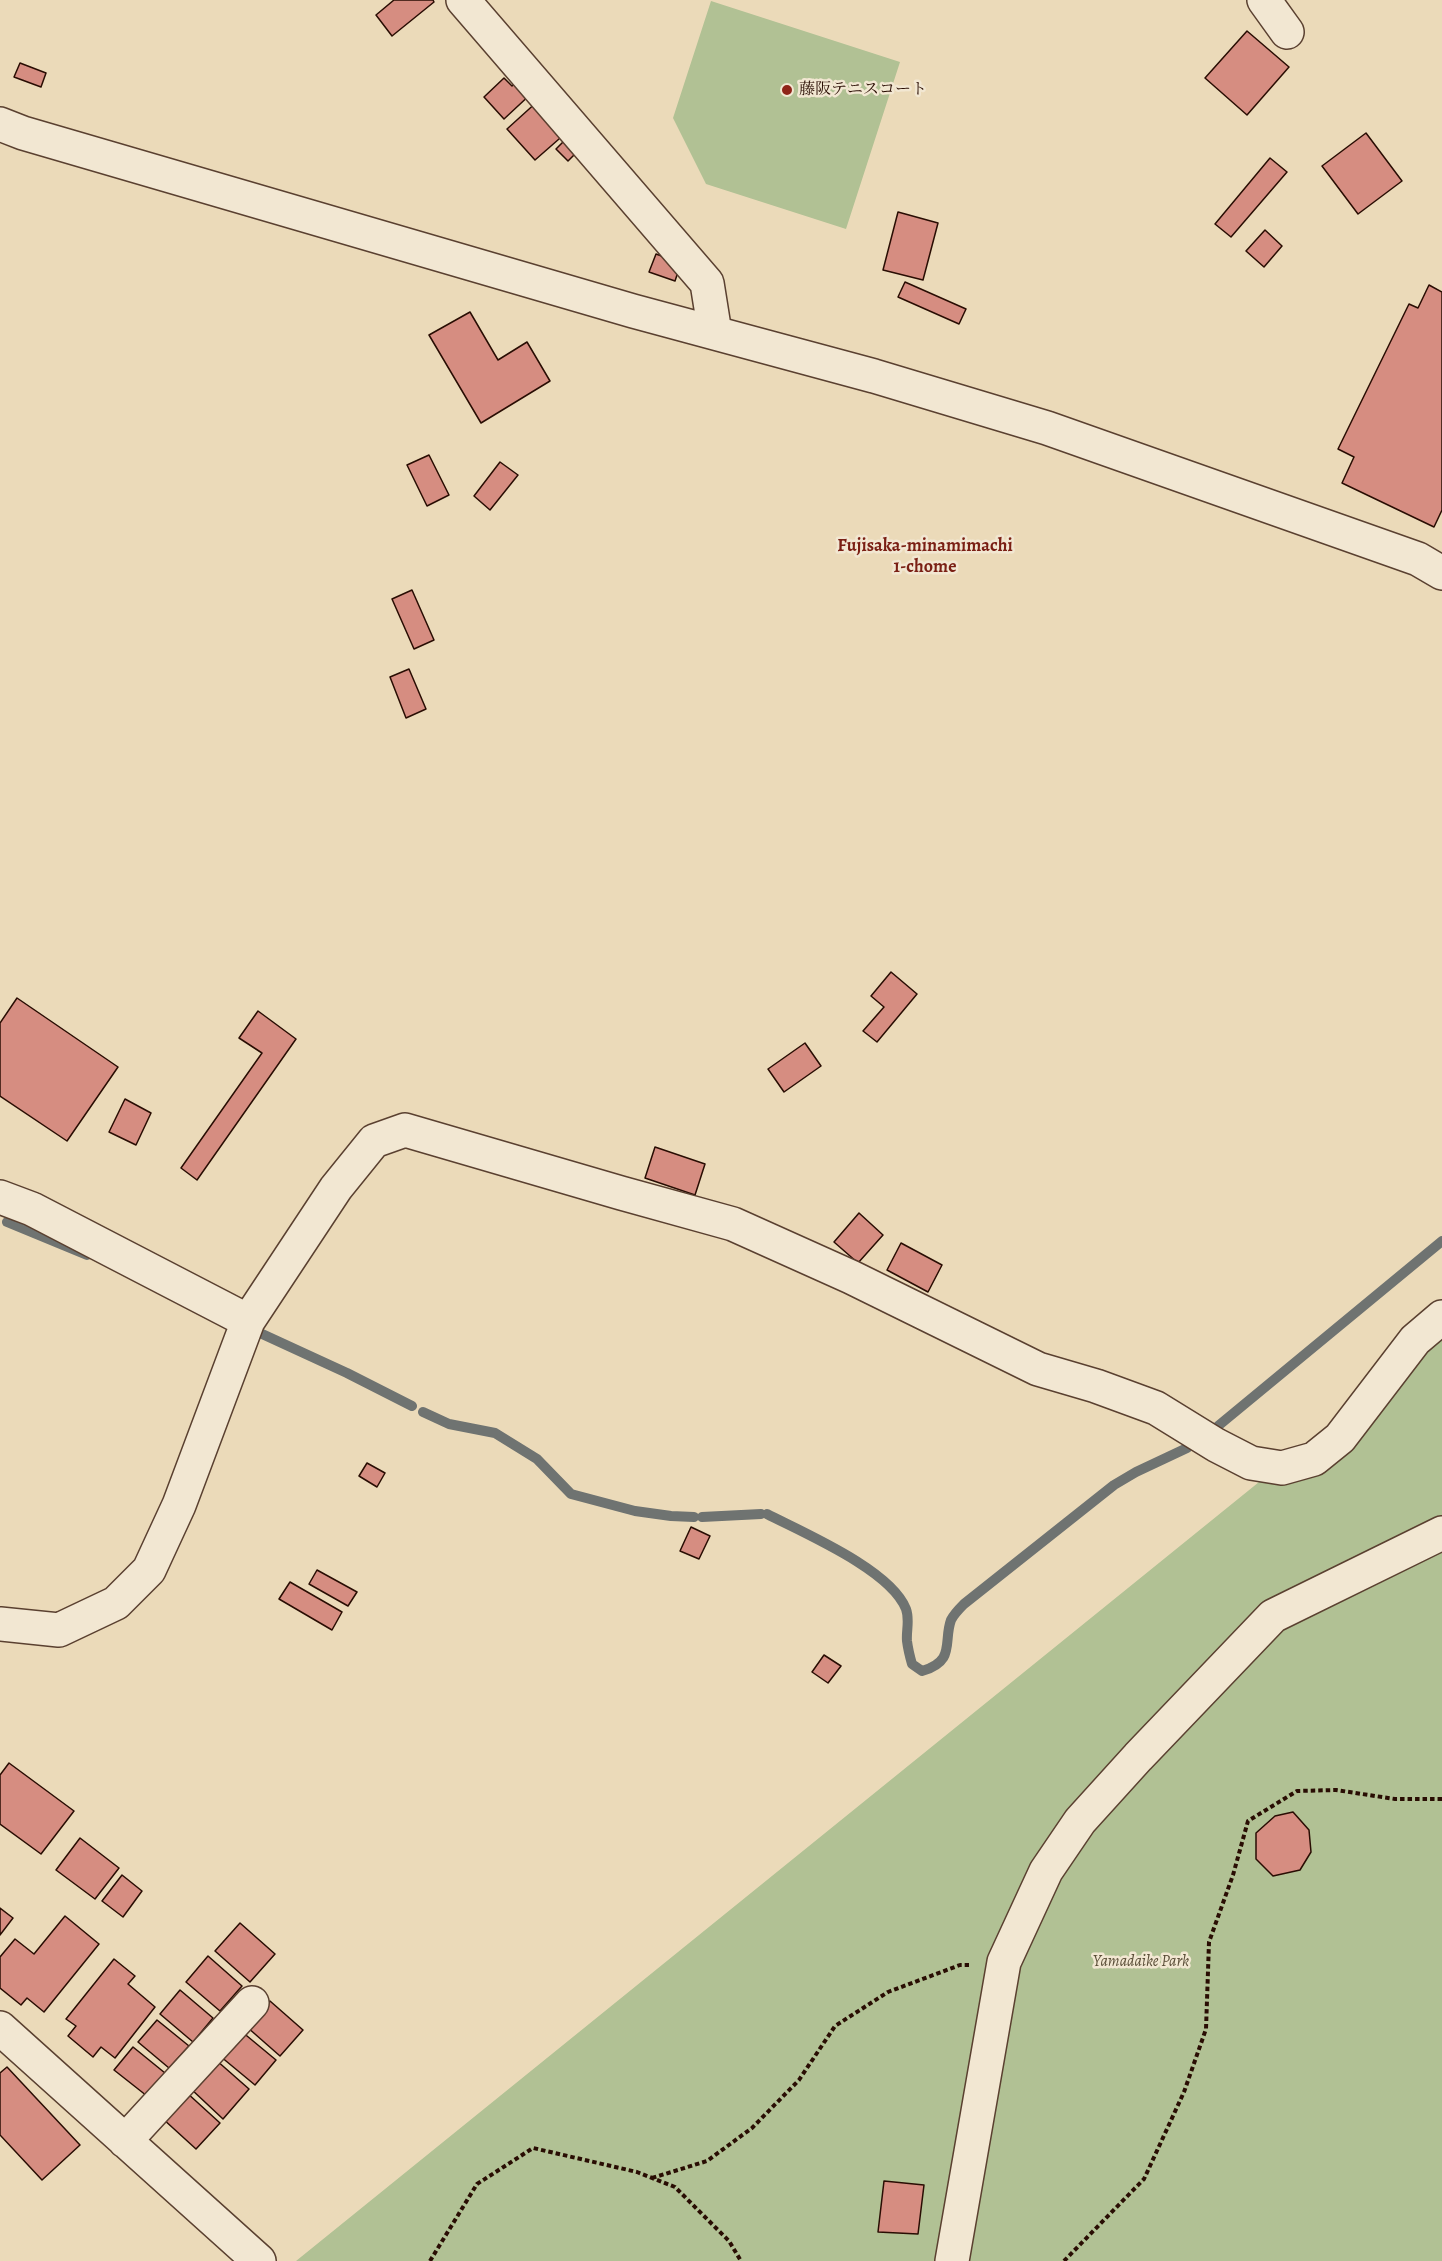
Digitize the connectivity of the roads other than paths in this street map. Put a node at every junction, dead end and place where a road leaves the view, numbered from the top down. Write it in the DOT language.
graph roads {
  1 [pos="463,0"];
  2 [pos="1264,0"];
  3 [pos="1287,32"];
  4 [pos="0,124"];
  5 [pos="715,333"];
  6 [pos="1442,573"];
  7 [pos="0,1197"];
  8 [pos="1442,1317"];
  9 [pos="248,1321"];
  10 [pos="1442,1533"];
  11 [pos="0,1624"];
  12 [pos="252,2003"];
  13 [pos="0,2028"];
  14 [pos="125,2141"];
  15 [pos="259,2261"];
  16 [pos="952,2261"];
  1 -- 5 [label="street"];
  2 -- 3 [label="street"];
  4 -- 5 [label="street"];
  5 -- 6 [label="street"];
  7 -- 9 [label="street"];
  8 -- 9 [label="street"];
  9 -- 11 [label="street"];
  10 -- 16 [label="street"];
  12 -- 14 [label="street"];
  13 -- 14 [label="street"];
  14 -- 15 [label="street"];
}
